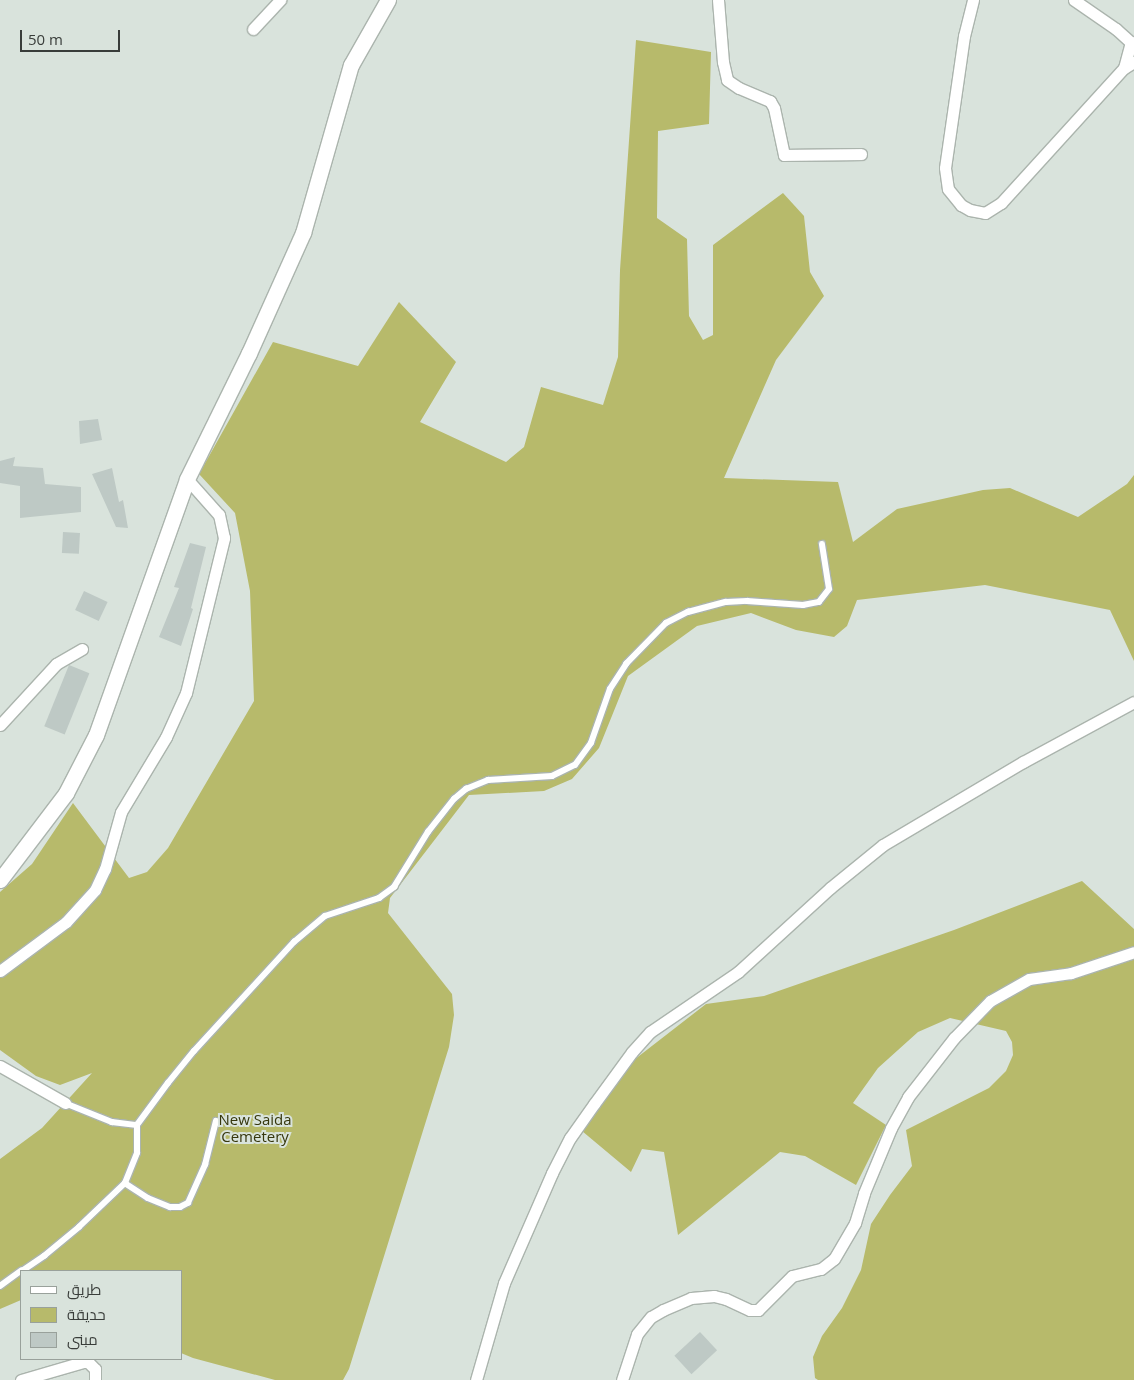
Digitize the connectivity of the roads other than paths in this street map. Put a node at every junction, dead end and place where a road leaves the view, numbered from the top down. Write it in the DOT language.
graph roads {
  1 [pos="280,0"];
  2 [pos="388,0"];
  3 [pos="718,0"];
  4 [pos="973,0"];
  5 [pos="1074,0"];
  6 [pos="253,29"];
  7 [pos="1132,43"];
  8 [pos="1129,65"];
  9 [pos="861,154"];
  10 [pos="188,479"];
  11 [pos="822,545"];
  12 [pos="82,649"];
  13 [pos="1134,702"];
  14 [pos="0,725"];
  15 [pos="0,880"];
  16 [pos="1134,952"];
  17 [pos="0,971"];
  18 [pos="0,1066"];
  19 [pos="65,1103"];
  20 [pos="216,1121"];
  21 [pos="137,1125"];
  22 [pos="124,1183"];
  23 [pos="23,1270"];
  24 [pos="20,1272"];
  25 [pos="0,1286"];
  26 [pos="21,1380"];
  27 [pos="95,1380"];
  28 [pos="476,1380"];
  29 [pos="622,1380"];
  1 -- 6 [label="street"];
  2 -- 10 [label="street"];
  3 -- 9 [label="street"];
  4 -- 8 [label="street"];
  5 -- 7 [label="street"];
  7 -- 8 [label="street"];
  10 -- 15 [label="street"];
  10 -- 17 [label="street"];
  11 -- 21 [label="lane"];
  12 -- 14 [label="street"];
  13 -- 28 [label="street"];
  16 -- 29 [label="street"];
  18 -- 19 [label="street"];
  19 -- 21 [label="lane"];
  20 -- 22 [label="lane"];
  21 -- 22 [label="lane"];
  22 -- 23 [label="lane"];
  24 -- 25 [label="lane"];
  26 -- 27 [label="street"];
}
